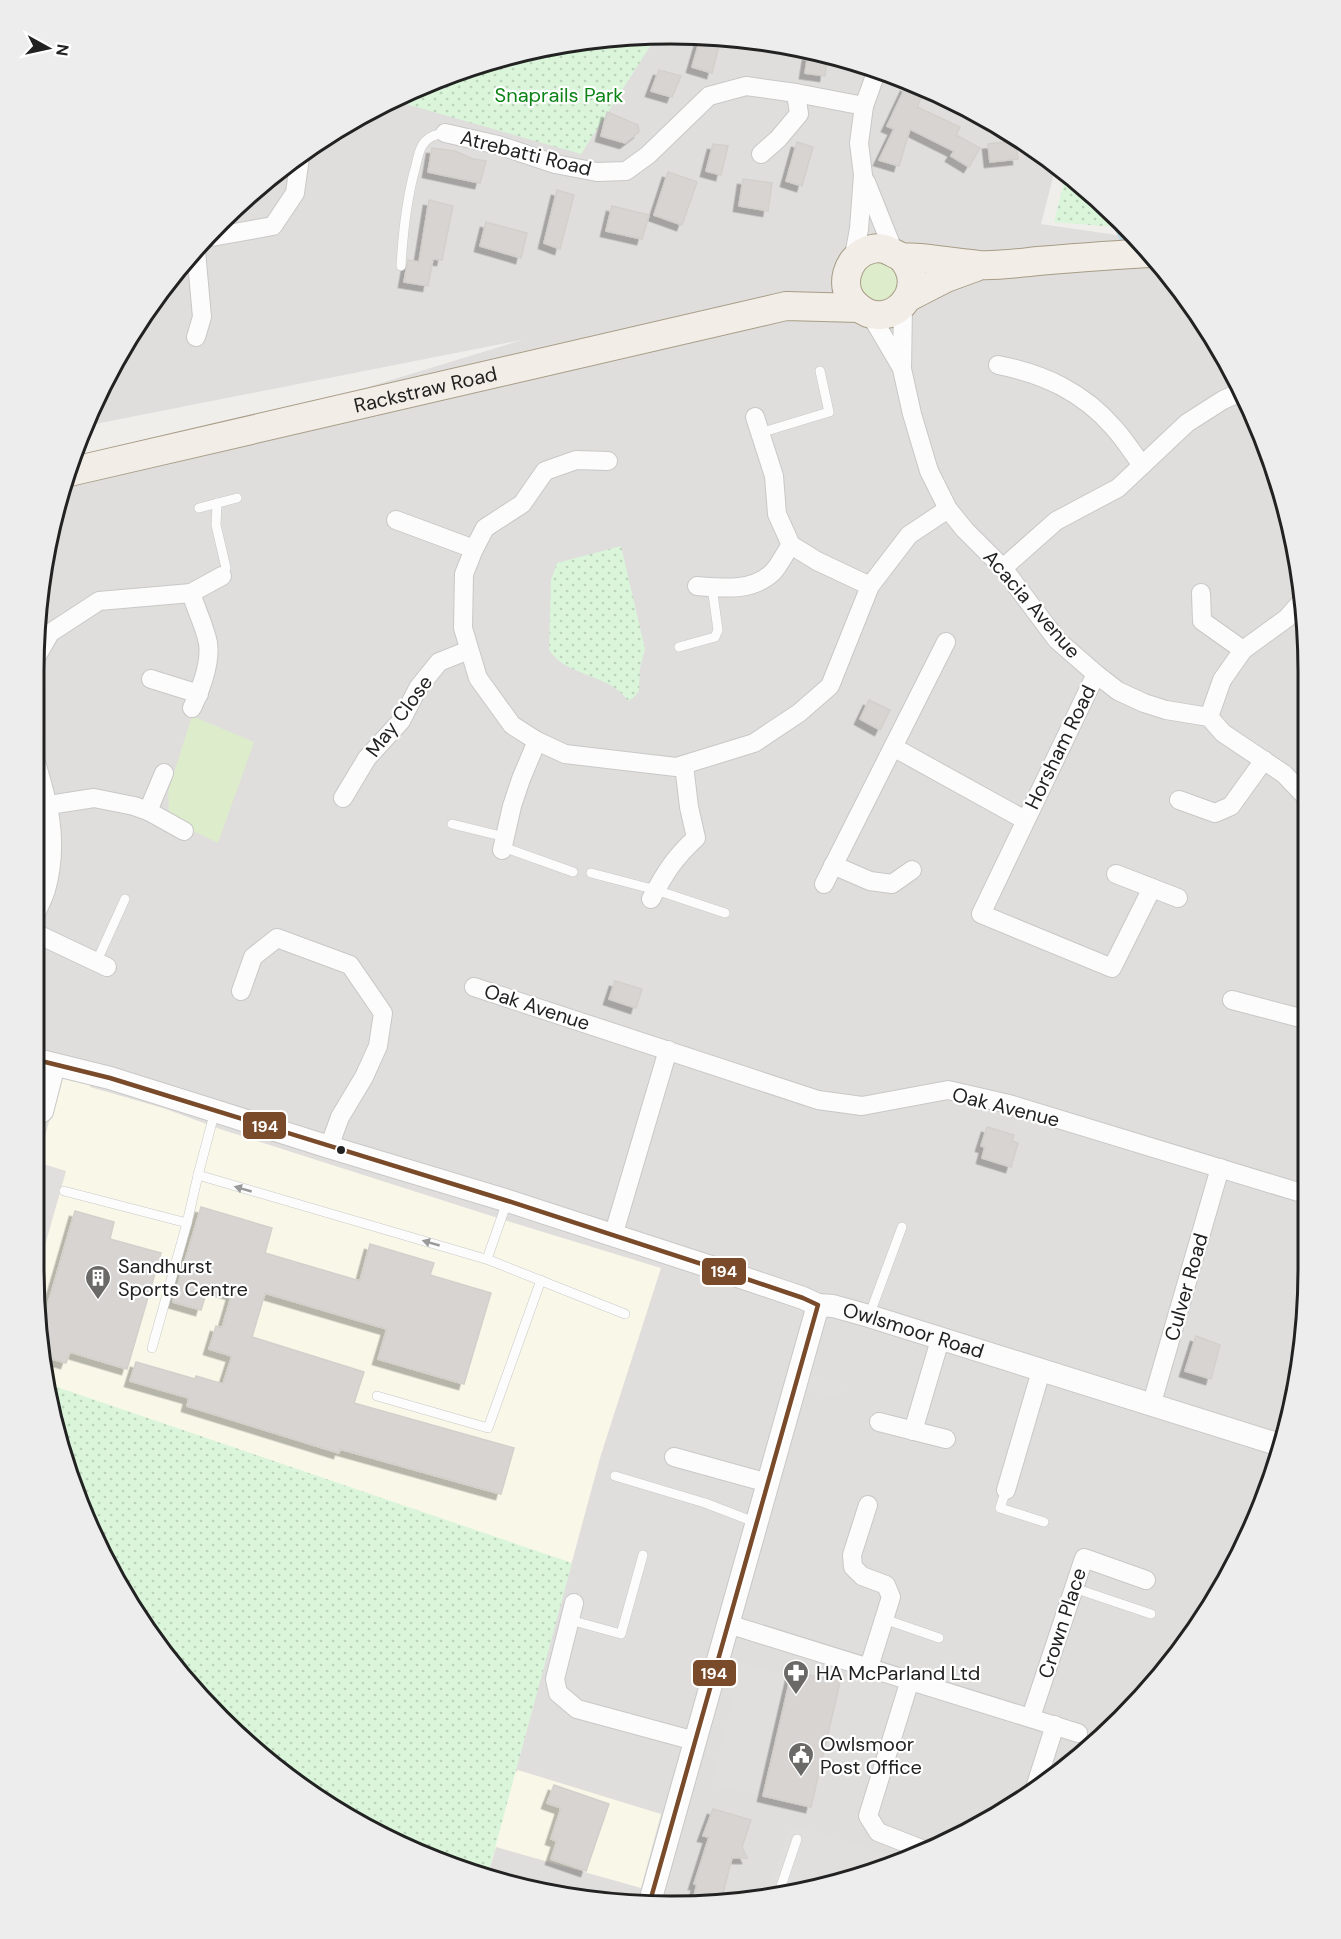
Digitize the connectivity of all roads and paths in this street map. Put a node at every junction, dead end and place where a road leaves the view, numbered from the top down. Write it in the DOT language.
graph roads {
  1 [pos="874,78"];
  2 [pos="796,93"];
  3 [pos="864,106"];
  4 [pos="445,133"];
  5 [pos="761,154"];
  6 [pos="299,166"];
  7 [pos="863,175"];
  8 [pos="219,236"];
  9 [pos="897,254"];
  10 [pos="1140,255"];
  11 [pos="197,260"];
  12 [pos="981,265"];
  13 [pos="401,266"];
  14 [pos="851,266"];
  15 [pos="906,301"];
  16 [pos="786,306"];
  17 [pos="865,311"];
  18 [pos="196,337"];
  19 [pos="998,365"];
  20 [pos="902,369"];
  21 [pos="820,371"];
  22 [pos="1234,395"];
  23 [pos="757,425"];
  24 [pos="608,461"];
  25 [pos="1142,465"];
  26 [pos="77,469"];
  27 [pos="237,498"];
  28 [pos="217,503"];
  29 [pos="198,508"];
  30 [pos="948,508"];
  31 [pos="396,520"];
  32 [pos="791,544"];
  33 [pos="474,549"];
  34 [pos="1003,568"];
  35 [pos="222,576"];
  36 [pos="704,586"];
  37 [pos="870,586"];
  38 [pos="191,593"];
  39 [pos="1201,593"];
  40 [pos="1294,610"];
  41 [pos="45,642"];
  42 [pos="946,642"];
  43 [pos="679,647"];
  44 [pos="469,650"];
  45 [pos="1243,650"];
  46 [pos="1096,674"];
  47 [pos="152,680"];
  48 [pos="1209,717"];
  49 [pos="537,741"];
  50 [pos="893,747"];
  51 [pos="1264,760"];
  52 [pos="684,765"];
  53 [pos="164,773"];
  54 [pos="44,789"];
  55 [pos="1298,789"];
  56 [pos="343,798"];
  57 [pos="1179,800"];
  58 [pos="49,805"];
  59 [pos="148,810"];
  60 [pos="1025,820"];
  61 [pos="452,824"];
  62 [pos="184,831"];
  63 [pos="503,845"];
  64 [pos="833,865"];
  65 [pos="912,870"];
  66 [pos="573,872"];
  67 [pos="591,873"];
  68 [pos="1116,874"];
  69 [pos="824,884"];
  70 [pos="1152,888"];
  71 [pos="44,895"];
  72 [pos="654,895"];
  73 [pos="1178,898"];
  74 [pos="125,899"];
  75 [pos="725,913"];
  76 [pos="44,937"];
  77 [pos="102,965"];
  78 [pos="474,987"];
  79 [pos="241,991"];
  80 [pos="1232,1000"];
  81 [pos="1298,1013"];
  82 [pos="668,1050"];
  83 [pos="44,1062"];
  84 [pos="56,1065"];
  85 [pos="215,1111"];
  86 [pos="44,1112"];
  87 [pos="329,1147"];
  88 [pos="1220,1168"];
  89 [pos="198,1175"];
  90 [pos="64,1191"];
  91 [pos="1298,1192"];
  92 [pos="508,1201"];
  93 [pos="187,1223"];
  94 [pos="902,1227"];
  95 [pos="613,1236"];
  96 [pos="487,1259"];
  97 [pos="541,1280"];
  98 [pos="818,1305"];
  99 [pos="625,1314"];
  100 [pos="869,1316"];
  101 [pos="940,1340"];
  102 [pos="152,1348"];
  103 [pos="1041,1371"];
  104 [pos="377,1396"];
  105 [pos="1151,1406"];
  106 [pos="879,1422"];
  107 [pos="913,1431"];
  108 [pos="946,1439"];
  109 [pos="1272,1443"];
  110 [pos="674,1457"];
  111 [pos="615,1476"];
  112 [pos="768,1483"];
  113 [pos="1006,1490"];
  114 [pos="868,1505"];
  115 [pos="1044,1522"];
  116 [pos="757,1523"];
  117 [pos="643,1555"];
  118 [pos="1146,1580"];
  119 [pos="1074,1588"];
  120 [pos="572,1612"];
  121 [pos="1151,1614"];
  122 [pos="884,1619"];
  123 [pos="728,1624"];
  124 [pos="939,1638"];
  125 [pos="869,1667"];
  126 [pos="910,1680"];
  127 [pos="1031,1717"];
  128 [pos="1055,1725"];
  129 [pos="1078,1733"];
  130 [pos="695,1741"];
  131 [pos="1039,1776"];
  132 [pos="797,1839"];
  133 [pos="914,1846"];
  134 [pos="781,1885"];
  135 [pos="652,1895"];
  1 -- 3 [label="street"];
  2 -- 3 [label="street, Atrebatti Road"];
  2 -- 4 [label="street, Atrebatti Road"];
  2 -- 5 [label="street"];
  3 -- 7 [label="street"];
  4 -- 13 [label="lane"];
  6 -- 8 [label="street"];
  7 -- 9 [label="street"];
  7 -- 14 [label="street"];
  9 -- 12 [label="main road"];
  9 -- 14 [label="main road"];
  9 -- 15 [label="main road"];
  10 -- 12 [label="main road"];
  11 -- 18 [label="street"];
  12 -- 15 [label="main road"];
  14 -- 16 [label="main road, Rackstraw Road"];
  14 -- 17 [label="main road"];
  15 -- 17 [label="main road"];
  15 -- 20 [label="street, Acacia Avenue"];
  16 -- 17 [label="main road, Rackstraw Road"];
  16 -- 26 [label="main road, Rackstraw Road"];
  17 -- 20 [label="street, Acacia Avenue"];
  19 -- 25 [label="street"];
  20 -- 30 [label="street, Acacia Avenue"];
  21 -- 23 [label="lane"];
  22 -- 25 [label="street"];
  23 -- 32 [label="street"];
  24 -- 33 [label="street"];
  25 -- 34 [label="street"];
  27 -- 28 [label="lane"];
  28 -- 29 [label="lane"];
  28 -- 35 [label="lane"];
  30 -- 34 [label="street, Acacia Avenue"];
  30 -- 37 [label="street"];
  31 -- 33 [label="street"];
  32 -- 36 [label="street"];
  32 -- 37 [label="street"];
  33 -- 44 [label="street"];
  34 -- 46 [label="street, Acacia Avenue"];
  35 -- 38 [label="street"];
  36 -- 43 [label="lane"];
  37 -- 52 [label="street"];
  38 -- 41 [label="street"];
  38 -- 47 [label="street"];
  39 -- 45 [label="street"];
  40 -- 45 [label="street"];
  42 -- 50 [label="street"];
  44 -- 49 [label="street"];
  44 -- 56 [label="street, May Close"];
  45 -- 48 [label="street"];
  46 -- 48 [label="street, Acacia Avenue"];
  46 -- 60 [label="street, Horsham Road"];
  48 -- 51 [label="street"];
  49 -- 52 [label="street"];
  49 -- 63 [label="street"];
  50 -- 60 [label="street, Horsham Road"];
  50 -- 64 [label="street"];
  51 -- 55 [label="street"];
  51 -- 57 [label="street"];
  52 -- 72 [label="street"];
  53 -- 59 [label="street"];
  54 -- 58 [label="street"];
  58 -- 59 [label="street"];
  58 -- 71 [label="street"];
  59 -- 62 [label="street"];
  60 -- 70 [label="street, Horsham Road"];
  61 -- 63 [label="lane"];
  63 -- 66 [label="lane"];
  64 -- 65 [label="street"];
  64 -- 69 [label="street"];
  67 -- 72 [label="lane"];
  68 -- 70 [label="street"];
  70 -- 73 [label="street"];
  72 -- 75 [label="lane"];
  74 -- 77 [label="lane"];
  76 -- 77 [label="street"];
  78 -- 82 [label="street, Oak Avenue"];
  79 -- 87 [label="street"];
  80 -- 81 [label="street"];
  82 -- 88 [label="street, Oak Avenue"];
  82 -- 95 [label="street"];
  83 -- 84 [label="street, Owlsmoor Road"];
  84 -- 85 [label="street, Owlsmoor Road"];
  84 -- 86 [label="street"];
  85 -- 87 [label="street, Owlsmoor Road"];
  85 -- 89 [label="lane"];
  87 -- 92 [label="street, Owlsmoor Road"];
  88 -- 91 [label="street, Oak Avenue"];
  88 -- 105 [label="street, Culver Road"];
  89 -- 93 [label="lane"];
  96 -- 89 [label="lane, one-way"];
  90 -- 93 [label="lane"];
  92 -- 95 [label="street, Owlsmoor Road"];
  92 -- 96 [label="lane"];
  93 -- 102 [label="lane"];
  94 -- 100 [label="lane"];
  95 -- 98 [label="street, Owlsmoor Road"];
  96 -- 97 [label="lane"];
  97 -- 99 [label="lane"];
  97 -- 104 [label="lane"];
  98 -- 100 [label="street, Owlsmoor Road"];
  98 -- 112 [label="street"];
  100 -- 101 [label="street, Owlsmoor Road"];
  101 -- 103 [label="street, Owlsmoor Road"];
  101 -- 107 [label="street"];
  103 -- 105 [label="street, Owlsmoor Road"];
  103 -- 113 [label="street"];
  105 -- 109 [label="street, Owlsmoor Road"];
  106 -- 107 [label="street"];
  107 -- 108 [label="street"];
  110 -- 112 [label="street"];
  111 -- 116 [label="lane"];
  112 -- 116 [label="street"];
  113 -- 115 [label="lane"];
  114 -- 122 [label="street"];
  116 -- 123 [label="street"];
  117 -- 120 [label="lane"];
  118 -- 119 [label="street, Crown Place"];
  119 -- 121 [label="lane"];
  119 -- 127 [label="street, Crown Place"];
  120 -- 130 [label="street"];
  122 -- 124 [label="lane"];
  122 -- 125 [label="street"];
  123 -- 125 [label="street"];
  123 -- 130 [label="street"];
  125 -- 126 [label="street"];
  126 -- 127 [label="street"];
  126 -- 133 [label="street"];
  127 -- 128 [label="street"];
  128 -- 129 [label="street"];
  128 -- 131 [label="street"];
  130 -- 135 [label="street"];
  132 -- 134 [label="lane"];
}
